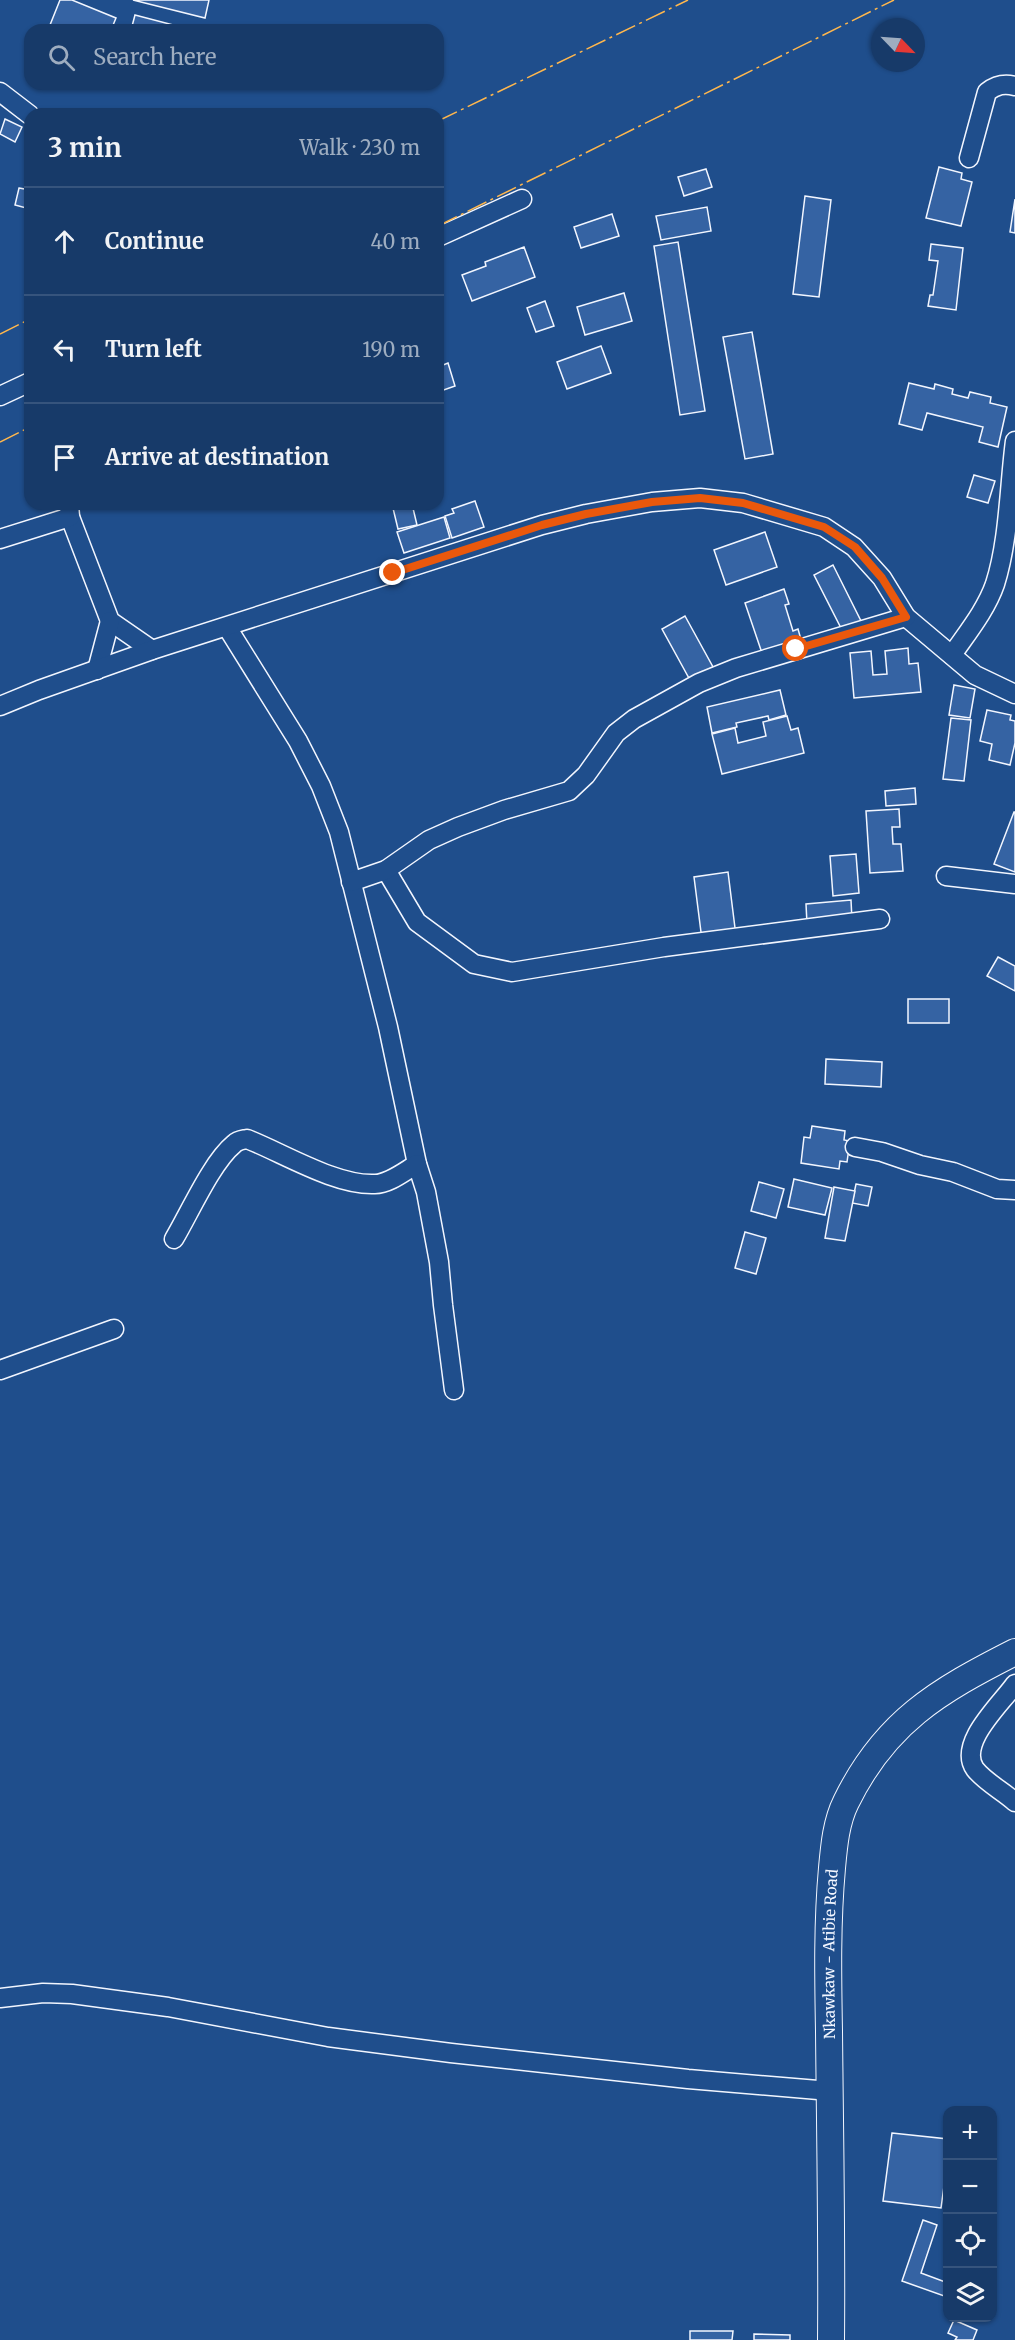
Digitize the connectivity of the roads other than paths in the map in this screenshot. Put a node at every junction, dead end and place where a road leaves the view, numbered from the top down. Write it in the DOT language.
graph roads {
  1 [pos="1015,86"];
  2 [pos="0,92"];
  3 [pos="24,110"];
  4 [pos="969,158"];
  5 [pos="522,199"];
  6 [pos="444,234"];
  7 [pos="24,385"];
  8 [pos="0,396"];
  9 [pos="1015,441"];
  10 [pos="70,510"];
  11 [pos="0,539"];
  12 [pos="998,571"];
  13 [pos="1015,577"];
  14 [pos="906,617"];
  15 [pos="110,621"];
  16 [pos="226,627"];
  17 [pos="152,650"];
  18 [pos="952,655"];
  19 [pos="97,670"];
  20 [pos="1015,694"];
  21 [pos="0,706"];
  22 [pos="386,870"];
  23 [pos="946,876"];
  24 [pos="351,882"];
  25 [pos="1015,884"];
  26 [pos="880,919"];
  27 [pos="855,1147"];
  28 [pos="417,1164"];
  29 [pos="1015,1190"];
  30 [pos="174,1239"];
  31 [pos="114,1329"];
  32 [pos="0,1370"];
  33 [pos="454,1390"];
  34 [pos="1015,1652"];
  35 [pos="1015,1684"];
  36 [pos="1015,1802"];
  37 [pos="0,1998"];
  38 [pos="830,2091"];
  39 [pos="831,2340"];
  1 -- 4 [label="street"];
  2 -- 3 [label="street"];
  5 -- 6 [label="street"];
  7 -- 8 [label="street"];
  9 -- 12 [label="street"];
  10 -- 11 [label="street"];
  10 -- 15 [label="street"];
  12 -- 13 [label="street"];
  12 -- 18 [label="street"];
  14 -- 16 [label="street"];
  14 -- 18 [label="street"];
  14 -- 22 [label="street"];
  15 -- 17 [label="street"];
  15 -- 19 [label="street"];
  16 -- 17 [label="street"];
  16 -- 24 [label="street"];
  17 -- 19 [label="street"];
  18 -- 20 [label="street"];
  19 -- 21 [label="street"];
  22 -- 24 [label="street"];
  22 -- 26 [label="street"];
  23 -- 25 [label="street"];
  24 -- 28 [label="street"];
  27 -- 29 [label="street"];
  28 -- 30 [label="street"];
  28 -- 33 [label="street"];
  31 -- 32 [label="street"];
  34 -- 38 [label="main road, Nkawkaw - Atibie Road"];
  35 -- 36 [label="street"];
  37 -- 38 [label="street"];
  38 -- 39 [label="main road, Nkawkaw - Atibie Road"];
}
